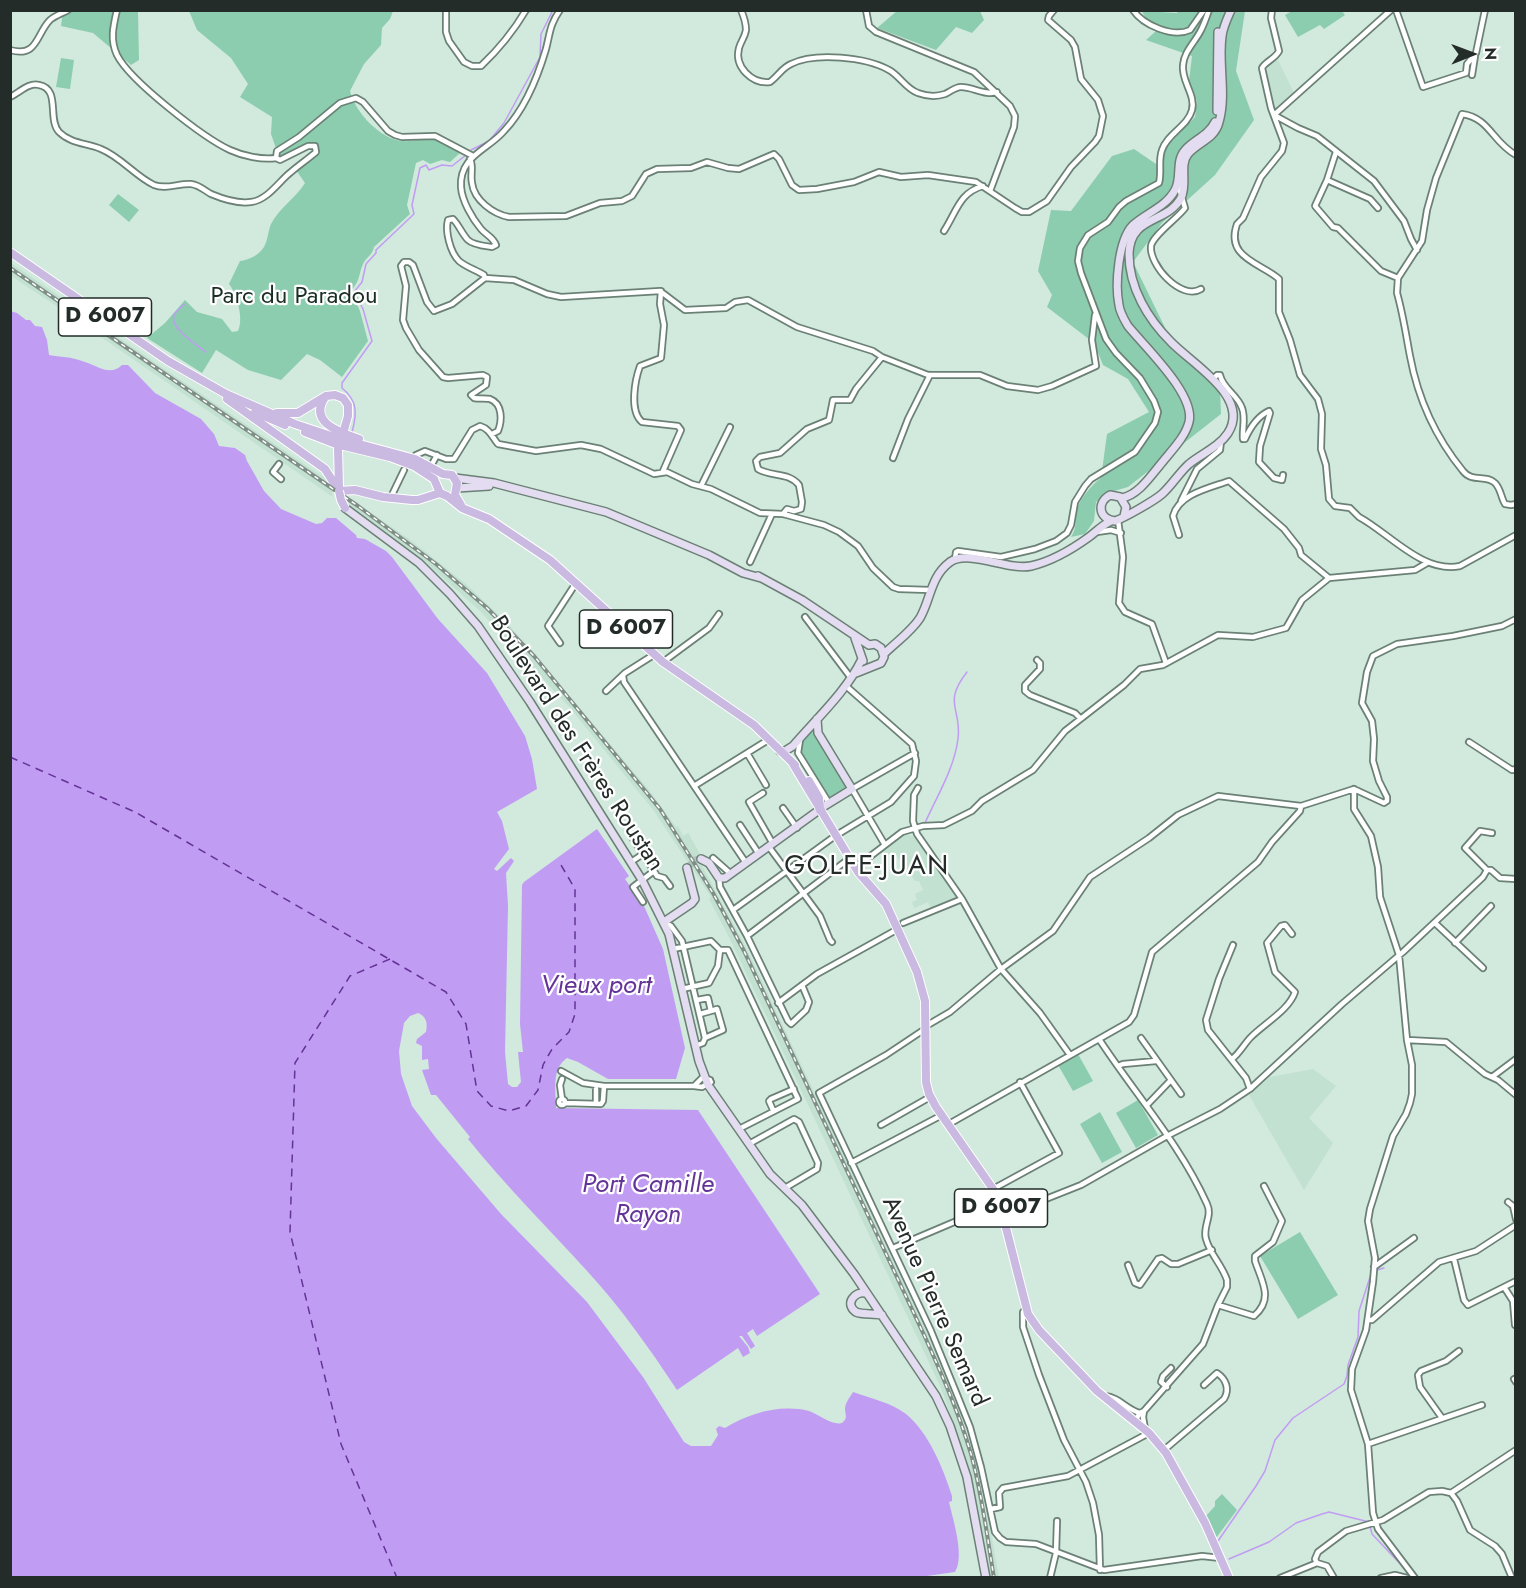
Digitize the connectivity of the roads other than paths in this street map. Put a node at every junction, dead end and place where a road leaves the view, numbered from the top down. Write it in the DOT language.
graph roads {
  1 [pos="68,10"];
  2 [pos="117,10"];
  3 [pos="446,10"];
  4 [pos="526,10"];
  5 [pos="560,10"];
  6 [pos="741,10"];
  7 [pos="866,10"];
  8 [pos="1054,10"];
  9 [pos="1133,10"];
  10 [pos="1204,10"];
  11 [pos="1209,10"];
  12 [pos="1229,10"];
  13 [pos="1272,10"];
  14 [pos="1393,10"];
  15 [pos="1485,10"];
  16 [pos="10,50"];
  17 [pos="1476,53"];
  18 [pos="1472,75"];
  19 [pos="997,92"];
  20 [pos="10,97"];
  21 [pos="1274,115"];
  22 [pos="1336,152"];
  23 [pos="1515,155"];
  24 [pos="276,158"];
  25 [pos="472,158"];
  26 [pos="1327,180"];
  27 [pos="1178,184"];
  28 [pos="983,186"];
  29 [pos="990,191"];
  30 [pos="1182,196"];
  31 [pos="1378,208"];
  32 [pos="944,231"];
  33 [pos="1417,250"];
  34 [pos="10,254"];
  35 [pos="485,278"];
  36 [pos="1398,278"];
  37 [pos="1201,288"];
  38 [pos="661,291"];
  39 [pos="1095,313"];
  40 [pos="882,357"];
  41 [pos="930,375"];
  42 [pos="1212,380"];
  43 [pos="199,382"];
  44 [pos="326,396"];
  45 [pos="227,399"];
  46 [pos="270,412"];
  47 [pos="730,427"];
  48 [pos="344,430"];
  49 [pos="492,434"];
  50 [pos="1221,441"];
  51 [pos="403,455"];
  52 [pos="416,455"];
  53 [pos="437,455"];
  54 [pos="893,458"];
  55 [pos="279,464"];
  56 [pos="431,466"];
  57 [pos="404,470"];
  58 [pos="663,471"];
  59 [pos="443,474"];
  60 [pos="1283,475"];
  61 [pos="455,478"];
  62 [pos="281,479"];
  63 [pos="436,482"];
  64 [pos="336,485"];
  65 [pos="701,486"];
  66 [pos="504,487"];
  67 [pos="450,492"];
  68 [pos="391,498"];
  69 [pos="1122,498"];
  70 [pos="1181,501"];
  71 [pos="1515,504"];
  72 [pos="345,508"];
  73 [pos="783,513"];
  74 [pos="772,514"];
  75 [pos="1114,519"];
  76 [pos="1097,530"];
  77 [pos="1121,533"];
  78 [pos="1179,535"];
  79 [pos="1515,535"];
  80 [pos="955,560"];
  81 [pos="750,562"];
  82 [pos="1427,563"];
  83 [pos="1329,578"];
  84 [pos="576,583"];
  85 [pos="930,590"];
  86 [pos="719,614"];
  87 [pos="805,617"];
  88 [pos="1515,619"];
  89 [pos="853,634"];
  90 [pos="560,644"];
  91 [pos="869,645"];
  92 [pos="882,651"];
  93 [pos="655,654"];
  94 [pos="862,657"];
  95 [pos="1037,660"];
  96 [pos="663,662"];
  97 [pos="1166,663"];
  98 [pos="870,666"];
  99 [pos="623,676"];
  100 [pos="854,676"];
  101 [pos="846,686"];
  102 [pos="606,691"];
  103 [pos="1080,718"];
  104 [pos="817,719"];
  105 [pos="804,733"];
  106 [pos="818,733"];
  107 [pos="768,740"];
  108 [pos="1469,742"];
  109 [pos="793,746"];
  110 [pos="780,751"];
  111 [pos="747,753"];
  112 [pos="915,753"];
  113 [pos="791,762"];
  114 [pos="1515,769"];
  115 [pos="766,785"];
  116 [pos="694,786"];
  117 [pos="918,788"];
  118 [pos="852,789"];
  119 [pos="1354,789"];
  120 [pos="763,793"];
  121 [pos="829,803"];
  122 [pos="1301,806"];
  123 [pos="783,807"];
  124 [pos="820,810"];
  125 [pos="867,816"];
  126 [pos="740,825"];
  127 [pos="796,828"];
  128 [pos="915,828"];
  129 [pos="1492,833"];
  130 [pos="835,836"];
  131 [pos="632,837"];
  132 [pos="771,845"];
  133 [pos="885,845"];
  134 [pos="643,854"];
  135 [pos="759,854"];
  136 [pos="850,858"];
  137 [pos="701,859"];
  138 [pos="631,862"];
  139 [pos="746,863"];
  140 [pos="687,868"];
  141 [pos="855,868"];
  142 [pos="1487,870"];
  143 [pos="654,871"];
  144 [pos="788,871"];
  145 [pos="726,876"];
  146 [pos="1515,879"];
  147 [pos="642,880"];
  148 [pos="670,886"];
  149 [pos="804,893"];
  150 [pos="962,899"];
  151 [pos="643,902"];
  152 [pos="1491,906"];
  153 [pos="733,910"];
  154 [pos="664,922"];
  155 [pos="1435,923"];
  156 [pos="901,926"];
  157 [pos="1292,934"];
  158 [pos="747,936"];
  159 [pos="832,942"];
  160 [pos="1455,943"];
  161 [pos="1233,945"];
  162 [pos="683,947"];
  163 [pos="673,948"];
  164 [pos="720,950"];
  165 [pos="1399,955"];
  166 [pos="689,966"];
  167 [pos="1483,968"];
  168 [pos="678,969"];
  169 [pos="1001,969"];
  170 [pos="802,986"];
  171 [pos="693,987"];
  172 [pos="682,989"];
  173 [pos="698,1003"];
  174 [pos="778,1003"];
  175 [pos="685,1010"];
  176 [pos="711,1011"];
  177 [pos="700,1014"];
  178 [pos="926,1028"];
  179 [pos="705,1038"];
  180 [pos="1141,1038"];
  181 [pos="1099,1039"];
  182 [pos="1407,1040"];
  183 [pos="696,1048"];
  184 [pos="1070,1055"];
  185 [pos="1232,1059"];
  186 [pos="1515,1059"];
  187 [pos="1156,1061"];
  188 [pos="1118,1066"];
  189 [pos="561,1071"];
  190 [pos="1492,1077"];
  191 [pos="562,1079"];
  192 [pos="1170,1081"];
  193 [pos="706,1082"];
  194 [pos="1020,1082"];
  195 [pos="604,1086"];
  196 [pos="596,1089"];
  197 [pos="794,1089"];
  198 [pos="1250,1089"];
  199 [pos="1181,1094"];
  200 [pos="1515,1095"];
  201 [pos="930,1097"];
  202 [pos="596,1104"];
  203 [pos="1147,1105"];
  204 [pos="773,1110"];
  205 [pos="942,1115"];
  206 [pos="949,1124"];
  207 [pos="881,1125"];
  208 [pos="739,1129"];
  209 [pos="1167,1136"];
  210 [pos="749,1144"];
  211 [pos="851,1162"];
  212 [pos="1264,1186"];
  213 [pos="785,1188"];
  214 [pos="993,1189"];
  215 [pos="1508,1202"];
  216 [pos="999,1203"];
  217 [pos="1003,1216"];
  218 [pos="1515,1219"];
  219 [pos="1515,1225"];
  220 [pos="1414,1238"];
  221 [pos="893,1248"];
  222 [pos="1212,1250"];
  223 [pos="1454,1259"];
  224 [pos="1128,1265"];
  225 [pos="1374,1267"];
  226 [pos="1515,1281"];
  227 [pos="1504,1287"];
  228 [pos="862,1292"];
  229 [pos="873,1303"];
  230 [pos="1218,1305"];
  231 [pos="1026,1309"];
  232 [pos="866,1313"];
  233 [pos="883,1315"];
  234 [pos="1368,1320"];
  235 [pos="1515,1325"];
  236 [pos="1459,1351"];
  237 [pos="1171,1368"];
  238 [pos="1204,1385"];
  239 [pos="1167,1387"];
  240 [pos="1104,1397"];
  241 [pos="1482,1405"];
  242 [pos="1142,1414"];
  243 [pos="1442,1418"];
  244 [pos="1134,1422"];
  245 [pos="1147,1432"];
  246 [pos="1368,1444"];
  247 [pos="1164,1450"];
  248 [pos="1515,1450"];
  249 [pos="1080,1471"];
  250 [pos="1451,1493"];
  251 [pos="991,1509"];
  252 [pos="1057,1521"];
  253 [pos="1371,1524"];
  254 [pos="1056,1553"];
  255 [pos="1222,1558"];
  256 [pos="1317,1563"];
  257 [pos="1100,1570"];
  258 [pos="986,1578"];
  259 [pos="1050,1578"];
  260 [pos="1229,1578"];
  261 [pos="1280,1578"];
  262 [pos="1334,1578"];
  263 [pos="1381,1578"];
  264 [pos="1407,1578"];
  265 [pos="1414,1578"];
  266 [pos="1512,1578"];
  1 -- 16 [label="street"];
  2 -- 24 [label="street"];
  3 -- 4 [label="street"];
  5 -- 25 [label="street"];
  6 -- 19 [label="street"];
  7 -- 19 [label="street"];
  8 -- 29 [label="street"];
  9 -- 10 [label="street"];
  11 -- 39 [label="street"];
  12 -- 27 [label="main road"];
  12 -- 30 [label="main road"];
  13 -- 21 [label="street"];
  14 -- 17 [label="street"];
  14 -- 21 [label="street"];
  15 -- 17 [label="street"];
  17 -- 18 [label="street"];
  19 -- 29 [label="street"];
  20 -- 24 [label="street"];
  21 -- 22 [label="street"];
  21 -- 82 [label="street"];
  22 -- 26 [label="street"];
  22 -- 33 [label="street"];
  23 -- 33 [label="street"];
  24 -- 25 [label="street"];
  25 -- 28 [label="street"];
  25 -- 35 [label="street"];
  26 -- 31 [label="street"];
  26 -- 36 [label="street"];
  27 -- 30 [label="street"];
  27 -- 69 [label="main road"];
  28 -- 29 [label="street"];
  28 -- 32 [label="street"];
  30 -- 37 [label="street"];
  30 -- 42 [label="main road"];
  33 -- 36 [label="street"];
  34 -- 43 [label="main road, D 6007"];
  35 -- 38 [label="street"];
  35 -- 49 [label="street"];
  36 -- 71 [label="street"];
  38 -- 40 [label="street"];
  38 -- 58 [label="street"];
  39 -- 41 [label="street"];
  39 -- 80 [label="street"];
  40 -- 41 [label="street"];
  40 -- 73 [label="street"];
  41 -- 54 [label="street"];
  42 -- 50 [label="main road"];
  42 -- 60 [label="street"];
  43 -- 45 [label="main road, D 6007"];
  43 -- 46 [label="main road, D 6007"];
  44 -- 46 [label="main road"];
  44 -- 48 [label="main road"];
  44 -- 51 [label="main road"];
  45 -- 63 [label="main road, D 6007"];
  45 -- 64 [label="main road"];
  46 -- 51 [label="main road, D 6007"];
  47 -- 65 [label="street"];
  49 -- 53 [label="street"];
  49 -- 58 [label="street"];
  50 -- 70 [label="street"];
  50 -- 75 [label="main road"];
  51 -- 56 [label="main road, D 6007"];
  52 -- 53 [label="street"];
  53 -- 56 [label="street"];
  55 -- 62 [label="street"];
  56 -- 59 [label="main road, D 6007"];
  57 -- 68 [label="street"];
  58 -- 65 [label="street"];
  59 -- 61 [label="main road"];
  59 -- 63 [label="main road"];
  61 -- 66 [label="main road"];
  61 -- 67 [label="main road"];
  63 -- 67 [label="main road"];
  64 -- 68 [label="main road"];
  64 -- 72 [label="main road, bridge"];
  65 -- 74 [label="street"];
  66 -- 67 [label="main road"];
  66 -- 89 [label="main road"];
  67 -- 68 [label="main road"];
  67 -- 84 [label="main road, D 6007"];
  69 -- 75 [label="main road"];
  69 -- 75 [label="main road"];
  70 -- 78 [label="street"];
  70 -- 83 [label="street"];
  72 -- 138 [label="main road, Boulevard des Frères Roustan"];
  73 -- 74 [label="street"];
  73 -- 85 [label="street"];
  74 -- 81 [label="street"];
  75 -- 76 [label="main road"];
  75 -- 77 [label="street"];
  76 -- 77 [label="street"];
  76 -- 80 [label="main road"];
  77 -- 97 [label="street"];
  79 -- 82 [label="street"];
  80 -- 85 [label="main road"];
  82 -- 83 [label="street"];
  83 -- 97 [label="street"];
  84 -- 90 [label="street"];
  84 -- 93 [label="main road, D 6007"];
  85 -- 92 [label="main road"];
  86 -- 96 [label="street"];
  87 -- 100 [label="street"];
  88 -- 119 [label="street"];
  89 -- 91 [label="main road"];
  89 -- 94 [label="main road"];
  91 -- 92 [label="main road"];
  91 -- 94 [label="main road"];
  92 -- 98 [label="main road"];
  93 -- 96 [label="main road, D 6007"];
  93 -- 99 [label="street"];
  94 -- 98 [label="main road"];
  94 -- 100 [label="main road"];
  95 -- 103 [label="street"];
  96 -- 107 [label="main road, D 6007"];
  97 -- 103 [label="street"];
  98 -- 100 [label="main road"];
  99 -- 102 [label="street"];
  99 -- 116 [label="street"];
  100 -- 101 [label="main road"];
  101 -- 104 [label="main road"];
  101 -- 112 [label="street"];
  103 -- 128 [label="street"];
  104 -- 105 [label="main road"];
  104 -- 106 [label="main road"];
  105 -- 106 [label="street"];
  105 -- 109 [label="main road"];
  105 -- 121 [label="street"];
  106 -- 118 [label="main road"];
  107 -- 110 [label="main road, D 6007"];
  107 -- 111 [label="street"];
  108 -- 114 [label="street"];
  109 -- 110 [label="main road"];
  109 -- 113 [label="main road"];
  110 -- 113 [label="main road, D 6007"];
  111 -- 115 [label="street"];
  111 -- 116 [label="street"];
  112 -- 118 [label="street"];
  112 -- 125 [label="street"];
  113 -- 124 [label="main road, D 6007"];
  116 -- 139 [label="street"];
  117 -- 128 [label="street"];
  118 -- 121 [label="main road"];
  118 -- 125 [label="street"];
  119 -- 122 [label="street"];
  119 -- 165 [label="street"];
  120 -- 132 [label="street"];
  121 -- 124 [label="main road"];
  122 -- 169 [label="street"];
  122 -- 181 [label="street"];
  123 -- 127 [label="street"];
  124 -- 127 [label="main road"];
  124 -- 130 [label="main road, D 6007"];
  125 -- 130 [label="street"];
  125 -- 133 [label="street"];
  126 -- 135 [label="street"];
  127 -- 132 [label="main road"];
  128 -- 133 [label="street"];
  128 -- 150 [label="street"];
  129 -- 142 [label="street"];
  130 -- 136 [label="main road, D 6007"];
  130 -- 144 [label="street"];
  131 -- 134 [label="street"];
  132 -- 135 [label="main road"];
  132 -- 144 [label="street"];
  133 -- 141 [label="street"];
  134 -- 138 [label="street"];
  134 -- 143 [label="street"];
  135 -- 139 [label="main road"];
  136 -- 141 [label="main road, D 6007"];
  136 -- 149 [label="street"];
  137 -- 145 [label="main road"];
  138 -- 147 [label="main road, Boulevard des Frères Roustan"];
  139 -- 145 [label="main road"];
  140 -- 154 [label="main road"];
  141 -- 156 [label="main road, D 6007"];
  142 -- 146 [label="street"];
  142 -- 155 [label="street"];
  143 -- 147 [label="street"];
  143 -- 148 [label="street"];
  144 -- 149 [label="street"];
  144 -- 153 [label="street"];
  145 -- 153 [label="street"];
  147 -- 151 [label="street"];
  147 -- 154 [label="main road, Boulevard des Frères Roustan"];
  149 -- 158 [label="street"];
  149 -- 159 [label="street"];
  150 -- 156 [label="street"];
  150 -- 169 [label="street"];
  152 -- 160 [label="street"];
  153 -- 158 [label="street"];
  154 -- 162 [label="street"];
  154 -- 163 [label="main road, Boulevard des Frères Roustan"];
  155 -- 160 [label="street"];
  155 -- 165 [label="street"];
  156 -- 170 [label="street"];
  156 -- 178 [label="main road, D 6007"];
  157 -- 185 [label="street"];
  158 -- 174 [label="street"];
  160 -- 167 [label="street"];
  161 -- 185 [label="street"];
  162 -- 163 [label="street"];
  162 -- 164 [label="street"];
  162 -- 166 [label="street"];
  163 -- 168 [label="main road, Boulevard des Frères Roustan"];
  164 -- 171 [label="street"];
  164 -- 197 [label="street"];
  165 -- 182 [label="street"];
  165 -- 198 [label="street"];
  166 -- 168 [label="street"];
  166 -- 171 [label="street"];
  168 -- 172 [label="main road, Boulevard des Frères Roustan"];
  169 -- 178 [label="street"];
  169 -- 184 [label="street"];
  170 -- 174 [label="street"];
  170 -- 174 [label="street"];
  171 -- 172 [label="street"];
  171 -- 173 [label="street"];
  172 -- 175 [label="main road, Boulevard des Frères Roustan"];
  173 -- 175 [label="street"];
  173 -- 176 [label="street"];
  173 -- 177 [label="street"];
  175 -- 183 [label="main road, Boulevard des Frères Roustan"];
  176 -- 177 [label="street"];
  176 -- 179 [label="street"];
  177 -- 179 [label="street"];
  178 -- 201 [label="main road, D 6007"];
  178 -- 211 [label="street, Avenue Pierre Semard"];
  179 -- 183 [label="street"];
  180 -- 187 [label="street"];
  181 -- 184 [label="street"];
  181 -- 188 [label="street"];
  182 -- 190 [label="street"];
  182 -- 225 [label="street"];
  183 -- 193 [label="main road, Boulevard des Frères Roustan"];
  183 -- 193 [label="main road, Boulevard des Frères Roustan"];
  184 -- 194 [label="street"];
  185 -- 198 [label="street"];
  186 -- 190 [label="street"];
  187 -- 188 [label="street"];
  187 -- 192 [label="street"];
  188 -- 203 [label="street"];
  189 -- 195 [label="street"];
  190 -- 200 [label="street"];
  191 -- 202 [label="street"];
  192 -- 199 [label="street"];
  192 -- 203 [label="street"];
  193 -- 195 [label="street"];
  193 -- 208 [label="main road, Boulevard des Frères Roustan"];
  194 -- 206 [label="street"];
  194 -- 214 [label="street"];
  195 -- 202 [label="street"];
  196 -- 202 [label="street"];
  197 -- 204 [label="street"];
  197 -- 204 [label="street"];
  198 -- 209 [label="street"];
  201 -- 205 [label="main road, D 6007"];
  201 -- 207 [label="street"];
  203 -- 209 [label="street"];
  204 -- 208 [label="street"];
  205 -- 206 [label="main road, D 6007"];
  205 -- 211 [label="street"];
  206 -- 214 [label="main road, D 6007"];
  208 -- 210 [label="main road, Boulevard des Frères Roustan"];
  209 -- 217 [label="street"];
  209 -- 222 [label="street"];
  210 -- 213 [label="main road, Boulevard des Frères Roustan"];
  210 -- 213 [label="street"];
  211 -- 221 [label="street, Avenue Pierre Semard"];
  212 -- 230 [label="street"];
  213 -- 228 [label="main road, Boulevard des Frères Roustan"];
  214 -- 216 [label="main road, D 6007"];
  215 -- 218 [label="street"];
  216 -- 217 [label="main road, D 6007"];
  216 -- 221 [label="street"];
  217 -- 231 [label="main road, D 6007"];
  219 -- 223 [label="street"];
  220 -- 225 [label="street"];
  221 -- 251 [label="street, Avenue Pierre Semard"];
  222 -- 224 [label="street"];
  222 -- 230 [label="street"];
  223 -- 227 [label="street"];
  223 -- 234 [label="street"];
  225 -- 234 [label="street"];
  226 -- 227 [label="street"];
  227 -- 235 [label="street"];
  228 -- 229 [label="main road"];
  228 -- 232 [label="main road"];
  229 -- 232 [label="main road"];
  229 -- 233 [label="main road"];
  230 -- 239 [label="street"];
  231 -- 240 [label="main road, D 6007"];
  231 -- 249 [label="street"];
  232 -- 233 [label="main road"];
  233 -- 258 [label="main road"];
  234 -- 246 [label="street"];
  236 -- 243 [label="street"];
  237 -- 239 [label="street"];
  238 -- 247 [label="street"];
  239 -- 242 [label="street"];
  240 -- 242 [label="street"];
  240 -- 244 [label="main road, D 6007"];
  241 -- 243 [label="street"];
  242 -- 244 [label="street"];
  242 -- 245 [label="street"];
  243 -- 246 [label="street"];
  244 -- 245 [label="main road, D 6007"];
  245 -- 247 [label="main road, D 6007"];
  245 -- 249 [label="street"];
  246 -- 253 [label="street"];
  247 -- 255 [label="main road, D 6007"];
  248 -- 250 [label="street"];
  249 -- 251 [label="street"];
  249 -- 257 [label="street"];
  250 -- 253 [label="street"];
  250 -- 266 [label="street"];
  251 -- 254 [label="street, Avenue Pierre Semard"];
  252 -- 254 [label="street"];
  253 -- 256 [label="street"];
  253 -- 265 [label="street"];
  254 -- 257 [label="street"];
  254 -- 259 [label="street"];
  255 -- 257 [label="street"];
  255 -- 260 [label="main road, D 6007"];
  256 -- 261 [label="street"];
  256 -- 262 [label="street"];
  263 -- 264 [label="street"];
}
